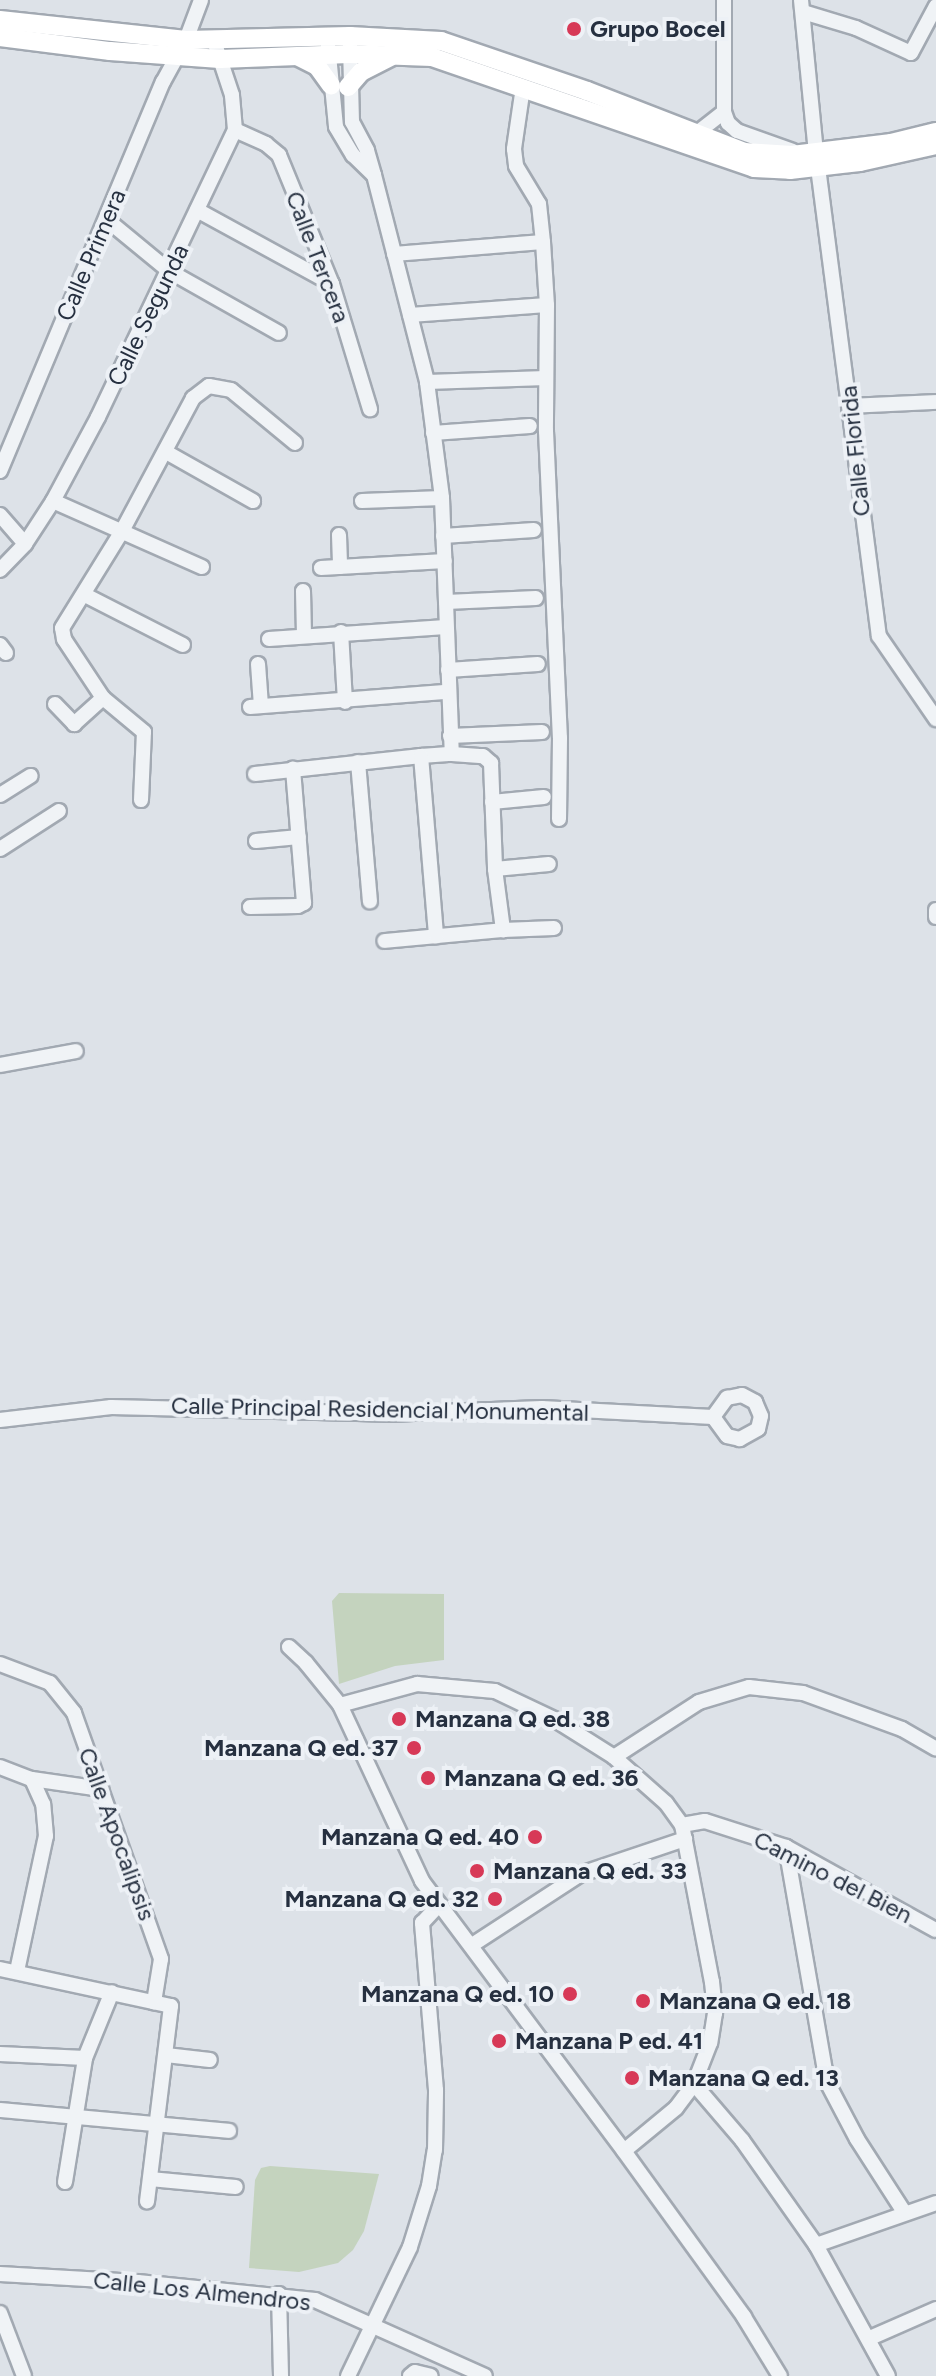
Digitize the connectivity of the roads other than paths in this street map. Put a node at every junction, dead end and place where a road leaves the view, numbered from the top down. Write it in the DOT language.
graph roads {
  1 [pos="201,0"];
  2 [pos="724,0"];
  3 [pos="802,6"];
  4 [pos="936,6"];
  5 [pos="0,20"];
  6 [pos="0,37"];
  7 [pos="83,39"];
  8 [pos="350,45"];
  9 [pos="328,46"];
  10 [pos="182,48"];
  11 [pos="217,50"];
  12 [pos="403,54"];
  13 [pos="296,56"];
  14 [pos="340,86"];
  15 [pos="523,87"];
  16 [pos="599,105"];
  17 [pos="724,112"];
  18 [pos="352,122"];
  19 [pos="336,127"];
  20 [pos="235,130"];
  21 [pos="936,132"];
  22 [pos="697,133"];
  23 [pos="936,145"];
  24 [pos="811,157"];
  25 [pos="374,175"];
  26 [pos="197,210"];
  27 [pos="106,219"];
  28 [pos="543,242"];
  29 [pos="394,254"];
  30 [pos="169,271"];
  31 [pos="332,284"];
  32 [pos="547,305"];
  33 [pos="410,315"];
  34 [pos="279,333"];
  35 [pos="546,378"];
  36 [pos="427,382"];
  37 [pos="936,402"];
  38 [pos="850,406"];
  39 [pos="370,409"];
  40 [pos="530,426"];
  41 [pos="433,433"];
  42 [pos="295,443"];
  43 [pos="166,452"];
  44 [pos="0,471"];
  45 [pos="442,498"];
  46 [pos="53,501"];
  47 [pos="253,501"];
  48 [pos="362,501"];
  49 [pos="0,515"];
  50 [pos="534,530"];
  51 [pos="121,533"];
  52 [pos="339,535"];
  53 [pos="443,536"];
  54 [pos="25,544"];
  55 [pos="445,561"];
  56 [pos="202,567"];
  57 [pos="340,567"];
  58 [pos="321,568"];
  59 [pos="0,570"];
  60 [pos="303,591"];
  61 [pos="85,595"];
  62 [pos="536,598"];
  63 [pos="446,602"];
  64 [pos="446,627"];
  65 [pos="341,632"];
  66 [pos="304,635"];
  67 [pos="269,639"];
  68 [pos="183,645"];
  69 [pos="258,664"];
  70 [pos="538,664"];
  71 [pos="448,670"];
  72 [pos="447,692"];
  73 [pos="103,698"];
  74 [pos="345,702"];
  75 [pos="55,704"];
  76 [pos="936,719"];
  77 [pos="542,732"];
  78 [pos="450,736"];
  79 [pos="452,754"];
  80 [pos="421,756"];
  81 [pos="358,762"];
  82 [pos="293,768"];
  83 [pos="255,774"];
  84 [pos="30,776"];
  85 [pos="0,795"];
  86 [pos="544,797"];
  87 [pos="141,800"];
  88 [pos="492,802"];
  89 [pos="59,811"];
  90 [pos="559,819"];
  91 [pos="299,837"];
  92 [pos="256,841"];
  93 [pos="0,849"];
  94 [pos="549,864"];
  95 [pos="495,869"];
  96 [pos="370,901"];
  97 [pos="250,907"];
  98 [pos="936,910"];
  99 [pos="936,917"];
  100 [pos="554,928"];
  101 [pos="503,930"];
  102 [pos="436,936"];
  103 [pos="385,941"];
  104 [pos="76,1051"];
  105 [pos="0,1065"];
  106 [pos="713,1417"];
  107 [pos="0,1420"];
  108 [pos="289,1647"];
  109 [pos="0,1664"];
  110 [pos="340,1705"];
  111 [pos="936,1749"];
  112 [pos="614,1757"];
  113 [pos="0,1767"];
  114 [pos="32,1779"];
  115 [pos="101,1789"];
  116 [pos="683,1832"];
  117 [pos="786,1847"];
  118 [pos="438,1906"];
  119 [pos="936,1930"];
  120 [pos="472,1945"];
  121 [pos="0,1969"];
  122 [pos="17,1971"];
  123 [pos="112,1992"];
  124 [pos="154,2002"];
  125 [pos="0,2054"];
  126 [pos="166,2055"];
  127 [pos="85,2058"];
  128 [pos="210,2060"];
  129 [pos="694,2084"];
  130 [pos="0,2110"];
  131 [pos="75,2115"];
  132 [pos="157,2124"];
  133 [pos="229,2131"];
  134 [pos="624,2151"];
  135 [pos="150,2179"];
  136 [pos="65,2182"];
  137 [pos="236,2187"];
  138 [pos="147,2202"];
  139 [pos="936,2203"];
  140 [pos="904,2212"];
  141 [pos="816,2245"];
  142 [pos="0,2274"];
  143 [pos="279,2294"];
  144 [pos="936,2309"];
  145 [pos="0,2313"];
  146 [pos="371,2322"];
  147 [pos="870,2338"];
  148 [pos="769,2369"];
  149 [pos="24,2376"];
  150 [pos="281,2376"];
  151 [pos="348,2376"];
  152 [pos="410,2376"];
  153 [pos="431,2376"];
  154 [pos="485,2376"];
  155 [pos="780,2376"];
  156 [pos="888,2376"];
  1 -- 10 [label="street, Calle Primera"];
  2 -- 17 [label="street"];
  3 -- 4 [label="street"];
  3 -- 24 [label="street, Calle Florida"];
  5 -- 7 [label="main road"];
  6 -- 7 [label="main road"];
  7 -- 10 [label="main road"];
  8 -- 9 [label="main road"];
  8 -- 12 [label="main road"];
  8 -- 14 [label="street"];
  8 -- 16 [label="main road"];
  9 -- 11 [label="main road"];
  9 -- 13 [label="main road"];
  9 -- 14 [label="street"];
  10 -- 11 [label="main road"];
  10 -- 27 [label="street, Calle Primera"];
  11 -- 13 [label="main road"];
  11 -- 20 [label="street"];
  12 -- 14 [label="main road"];
  12 -- 15 [label="main road"];
  13 -- 14 [label="main road"];
  14 -- 18 [label="street"];
  14 -- 19 [label="street"];
  15 -- 16 [label="main road"];
  15 -- 28 [label="street"];
  16 -- 22 [label="main road"];
  16 -- 24 [label="main road"];
  17 -- 22 [label="street"];
  17 -- 24 [label="street"];
  18 -- 19 [label="street"];
  18 -- 25 [label="street"];
  19 -- 25 [label="street"];
  20 -- 26 [label="street, Calle Segunda"];
  20 -- 31 [label="street, Calle Tercera"];
  21 -- 24 [label="main road"];
  22 -- 24 [label="main road"];
  23 -- 24 [label="main road"];
  24 -- 38 [label="street, Calle Florida"];
  25 -- 29 [label="street"];
  26 -- 30 [label="street, Calle Segunda"];
  26 -- 31 [label="street"];
  27 -- 30 [label="street"];
  27 -- 44 [label="street, Calle Primera"];
  28 -- 29 [label="street"];
  28 -- 32 [label="street"];
  29 -- 33 [label="street"];
  30 -- 34 [label="street"];
  30 -- 46 [label="street, Calle Segunda"];
  31 -- 39 [label="street, Calle Tercera"];
  32 -- 33 [label="street"];
  32 -- 35 [label="street"];
  33 -- 36 [label="street"];
  35 -- 36 [label="street"];
  35 -- 90 [label="street"];
  36 -- 41 [label="street"];
  37 -- 38 [label="street"];
  38 -- 76 [label="street, Calle Florida"];
  40 -- 41 [label="street"];
  41 -- 45 [label="street"];
  42 -- 43 [label="street"];
  43 -- 47 [label="street"];
  43 -- 51 [label="street"];
  45 -- 48 [label="street"];
  45 -- 53 [label="street"];
  46 -- 51 [label="street"];
  46 -- 54 [label="street, Calle Segunda"];
  49 -- 54 [label="street"];
  50 -- 53 [label="street"];
  51 -- 56 [label="street"];
  51 -- 61 [label="street"];
  52 -- 57 [label="street"];
  53 -- 55 [label="street"];
  54 -- 59 [label="street, Calle Segunda"];
  55 -- 57 [label="street"];
  55 -- 63 [label="street"];
  57 -- 58 [label="street"];
  60 -- 66 [label="street"];
  61 -- 68 [label="street"];
  61 -- 73 [label="street"];
  62 -- 63 [label="street"];
  63 -- 64 [label="street"];
  64 -- 65 [label="street"];
  64 -- 71 [label="street"];
  65 -- 66 [label="street"];
  65 -- 74 [label="street"];
  66 -- 67 [label="street"];
  69 -- 74 [label="street"];
  70 -- 71 [label="street"];
  71 -- 72 [label="street"];
  72 -- 74 [label="street"];
  72 -- 78 [label="street"];
  73 -- 75 [label="street"];
  73 -- 87 [label="street"];
  77 -- 78 [label="street"];
  78 -- 79 [label="street"];
  79 -- 80 [label="street"];
  79 -- 88 [label="street"];
  80 -- 81 [label="street"];
  80 -- 102 [label="street"];
  81 -- 82 [label="street"];
  81 -- 96 [label="street"];
  82 -- 83 [label="street"];
  82 -- 91 [label="street"];
  84 -- 85 [label="street"];
  86 -- 88 [label="street"];
  88 -- 95 [label="street"];
  89 -- 93 [label="street"];
  91 -- 92 [label="street"];
  91 -- 97 [label="street"];
  94 -- 95 [label="street"];
  95 -- 101 [label="street"];
  98 -- 99 [label="street"];
  100 -- 101 [label="street"];
  101 -- 102 [label="street"];
  102 -- 103 [label="street"];
  104 -- 105 [label="street"];
  106 -- 107 [label="street, Calle Principal Residencial Monumental"];
  108 -- 110 [label="street"];
  109 -- 115 [label="street, Calle Apocalipsis"];
  110 -- 112 [label="street"];
  110 -- 118 [label="street"];
  111 -- 112 [label="street"];
  112 -- 116 [label="street"];
  113 -- 114 [label="street"];
  114 -- 115 [label="street"];
  114 -- 122 [label="street"];
  115 -- 124 [label="street, Calle Apocalipsis"];
  116 -- 117 [label="street, Camino del Bien"];
  116 -- 120 [label="street"];
  116 -- 129 [label="street"];
  117 -- 119 [label="street, Camino del Bien"];
  117 -- 140 [label="street"];
  118 -- 120 [label="street"];
  118 -- 146 [label="street"];
  120 -- 134 [label="street"];
  121 -- 122 [label="street"];
  122 -- 123 [label="street"];
  123 -- 124 [label="street"];
  123 -- 127 [label="street"];
  124 -- 126 [label="street"];
  125 -- 127 [label="street"];
  126 -- 128 [label="street"];
  126 -- 132 [label="street"];
  127 -- 131 [label="street"];
  129 -- 134 [label="street"];
  129 -- 141 [label="street"];
  130 -- 131 [label="street"];
  131 -- 132 [label="street"];
  131 -- 136 [label="street"];
  132 -- 133 [label="street"];
  132 -- 135 [label="street"];
  134 -- 148 [label="street"];
  135 -- 137 [label="street"];
  135 -- 138 [label="street"];
  139 -- 140 [label="street"];
  140 -- 141 [label="street"];
  141 -- 147 [label="street"];
  142 -- 143 [label="street, Calle Los Almendros"];
  143 -- 146 [label="street, Calle Los Almendros"];
  143 -- 150 [label="street"];
  144 -- 147 [label="street"];
  145 -- 149 [label="street"];
  146 -- 151 [label="street"];
  146 -- 154 [label="street, Calle Los Almendros"];
  147 -- 156 [label="street"];
  148 -- 155 [label="street"];
  152 -- 153 [label="street"];
}
